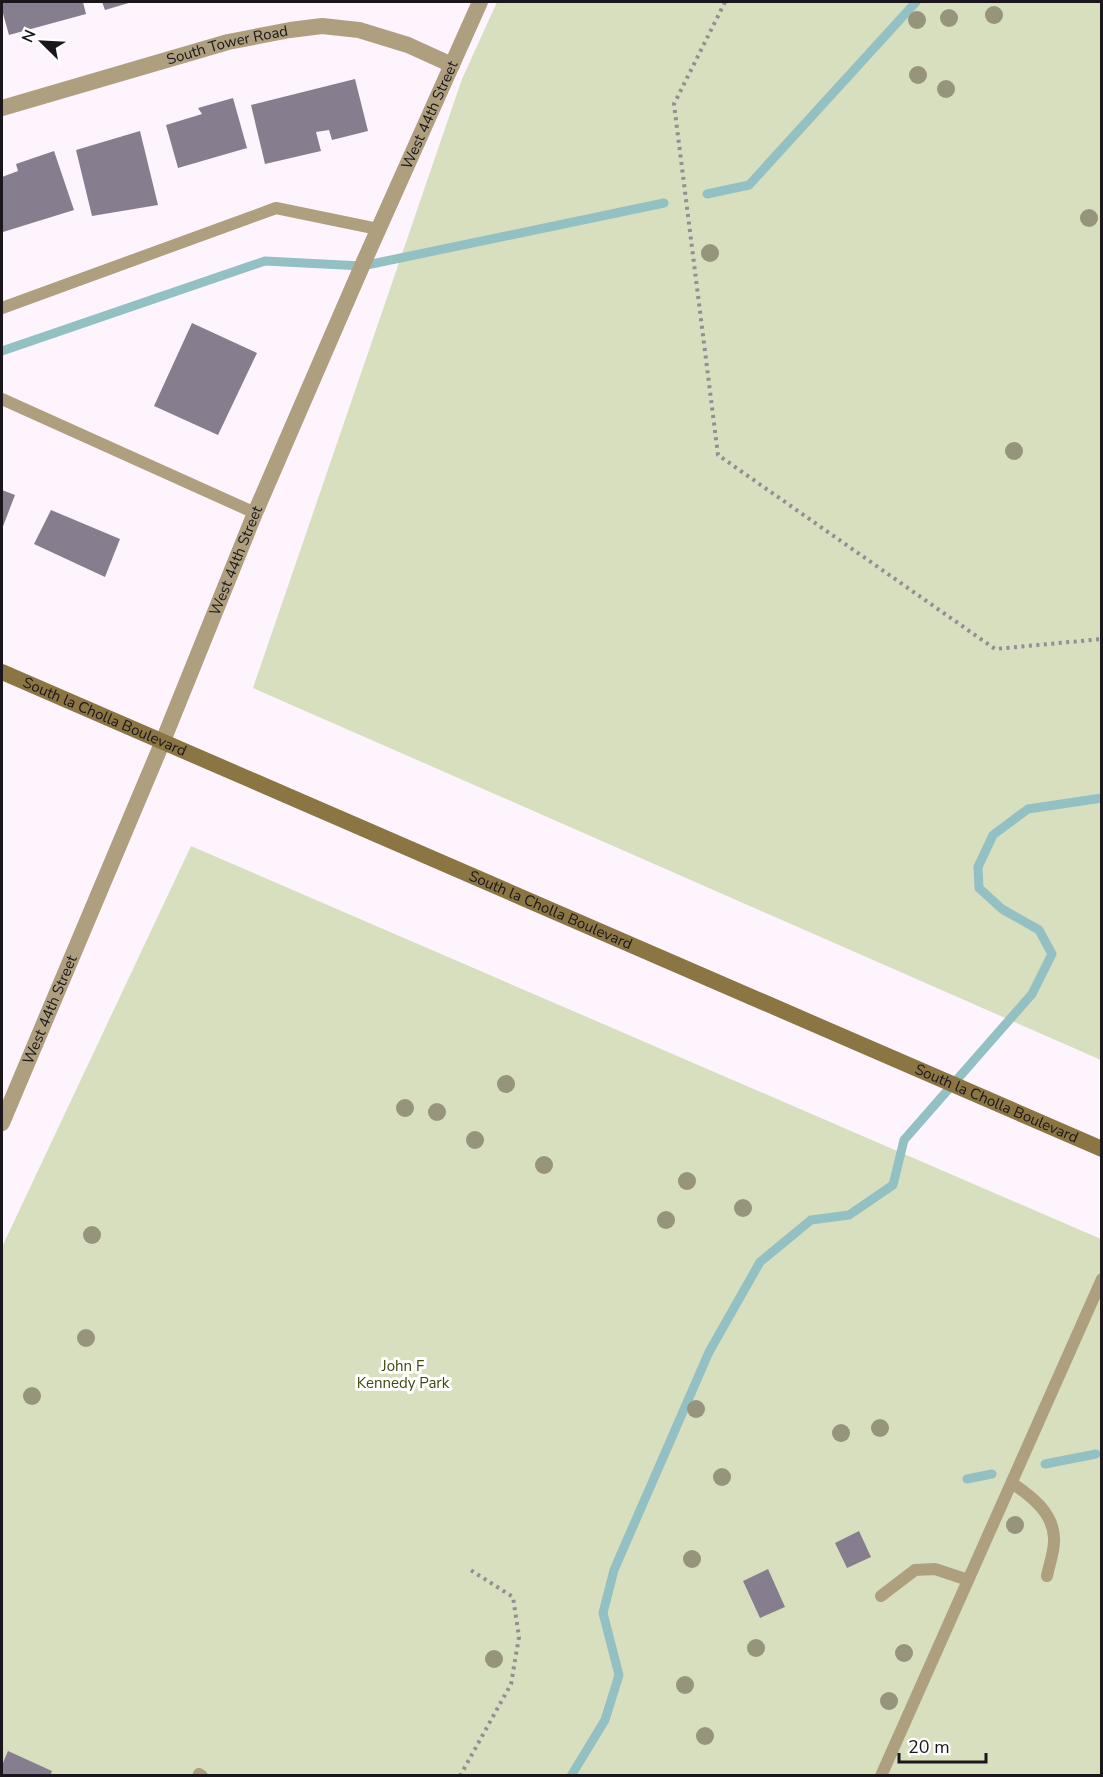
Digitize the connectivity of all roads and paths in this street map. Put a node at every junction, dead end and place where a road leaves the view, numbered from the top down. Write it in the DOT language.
graph roads {
  1 [pos="480,2"];
  2 [pos="725,2"];
  3 [pos="452,65"];
  4 [pos="2,108"];
  5 [pos="378,229"];
  6 [pos="2,308"];
  7 [pos="2,399"];
  8 [pos="255,513"];
  9 [pos="1101,639"];
  10 [pos="2,672"];
  11 [pos="163,741"];
  12 [pos="2,1123"];
  13 [pos="1101,1149"];
  14 [pos="1101,1279"];
  15 [pos="1012,1483"];
  16 [pos="469,1569"];
  17 [pos="1047,1576"];
  18 [pos="968,1580"];
  19 [pos="880,1596"];
  20 [pos="460,1776"];
  21 [pos="881,1776"];
  1 -- 3 [label="street, West 44th Street"];
  2 -- 9 [label="path"];
  3 -- 4 [label="street, South Tower Road"];
  3 -- 5 [label="street, West 44th Street"];
  5 -- 6 [label="lane"];
  5 -- 8 [label="street, West 44th Street"];
  7 -- 8 [label="lane"];
  8 -- 11 [label="street, West 44th Street"];
  10 -- 11 [label="main road, South la Cholla Boulevard"];
  11 -- 12 [label="street, West 44th Street"];
  11 -- 13 [label="main road, South la Cholla Boulevard"];
  14 -- 15 [label="lane"];
  15 -- 17 [label="lane"];
  15 -- 18 [label="lane"];
  16 -- 20 [label="path"];
  18 -- 19 [label="lane"];
  18 -- 21 [label="lane"];
}
